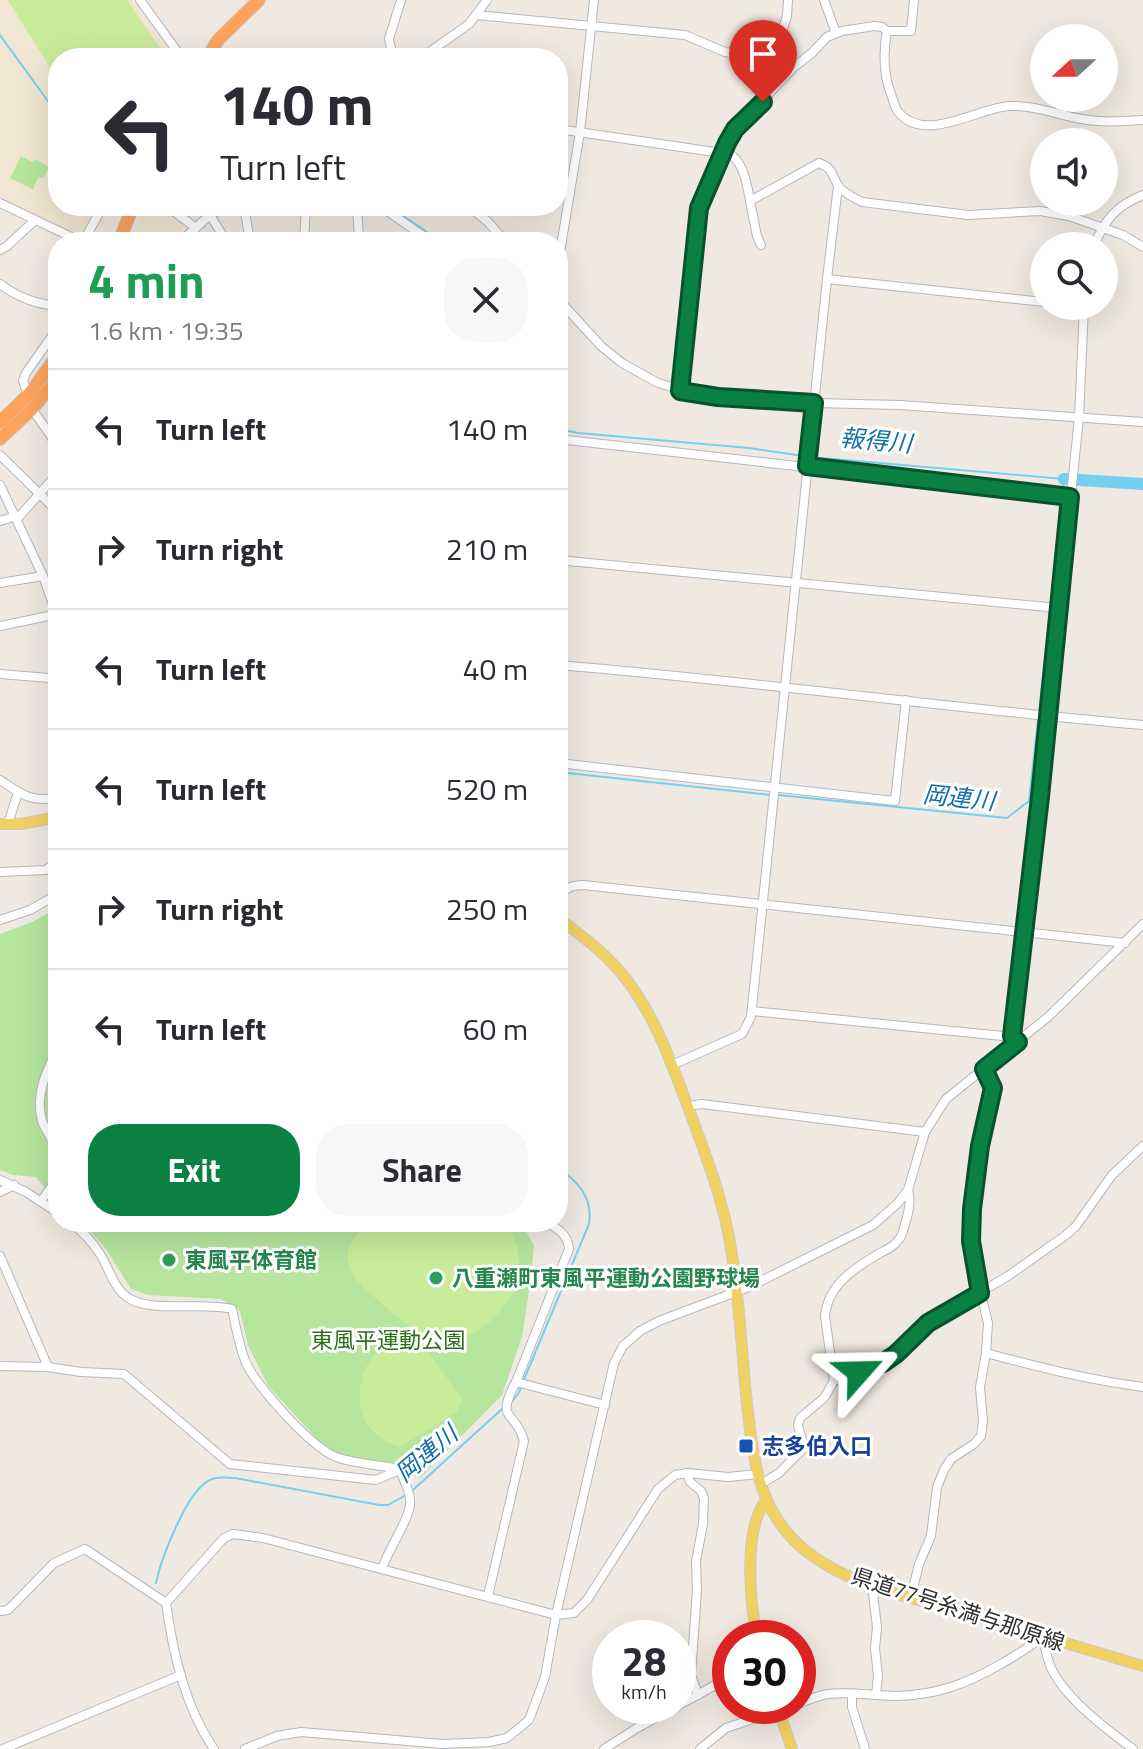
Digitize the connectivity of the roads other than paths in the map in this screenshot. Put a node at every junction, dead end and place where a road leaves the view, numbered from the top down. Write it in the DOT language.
graph roads {
  1 [pos="140,0"];
  2 [pos="259,0"];
  3 [pos="401,0"];
  4 [pos="487,0"];
  5 [pos="594,0"];
  6 [pos="788,0"];
  7 [pos="824,0"];
  8 [pos="914,0"];
  9 [pos="246,6"];
  10 [pos="477,15"];
  11 [pos="592,26"];
  12 [pos="887,31"];
  13 [pos="836,33"];
  14 [pos="175,48"];
  15 [pos="213,48"];
  16 [pos="391,48"];
  17 [pos="435,48"];
  18 [pos="765,64"];
  19 [pos="763,102"];
  20 [pos="1143,120"];
  21 [pos="568,130"];
  22 [pos="580,132"];
  23 [pos="724,150"];
  24 [pos="838,186"];
  25 [pos="1143,195"];
  26 [pos="750,201"];
  27 [pos="0,203"];
  28 [pos="568,204"];
  29 [pos="180,216"];
  30 [pos="209,216"];
  31 [pos="394,216"];
  32 [pos="481,216"];
  33 [pos="35,220"];
  34 [pos="1102,227"];
  35 [pos="196,228"];
  36 [pos="61,232"];
  37 [pos="191,232"];
  38 [pos="418,232"];
  39 [pos="497,232"];
  40 [pos="1100,232"];
  41 [pos="761,245"];
  42 [pos="1143,247"];
  43 [pos="0,250"];
  44 [pos="827,279"];
  45 [pos="0,284"];
  46 [pos="1030,301"];
  47 [pos="48,304"];
  48 [pos="568,310"];
  49 [pos="1082,320"];
  50 [pos="48,342"];
  51 [pos="48,368"];
  52 [pos="48,390"];
  53 [pos="680,391"];
  54 [pos="28,395"];
  55 [pos="814,403"];
  56 [pos="32,409"];
  57 [pos="1079,418"];
  58 [pos="0,422"];
  59 [pos="1143,422"];
  60 [pos="48,432"];
  61 [pos="0,439"];
  62 [pos="568,440"];
  63 [pos="0,455"];
  64 [pos="807,464"];
  65 [pos="48,484"];
  66 [pos="0,485"];
  67 [pos="39,494"];
  68 [pos="1070,494"];
  69 [pos="48,503"];
  70 [pos="16,518"];
  71 [pos="0,521"];
  72 [pos="568,561"];
  73 [pos="43,576"];
  74 [pos="0,583"];
  75 [pos="795,583"];
  76 [pos="47,585"];
  77 [pos="1058,608"];
  78 [pos="48,617"];
  79 [pos="0,626"];
  80 [pos="568,666"];
  81 [pos="0,674"];
  82 [pos="48,678"];
  83 [pos="784,686"];
  84 [pos="906,700"];
  85 [pos="1048,717"];
  86 [pos="1143,725"];
  87 [pos="568,764"];
  88 [pos="0,780"];
  89 [pos="774,787"];
  90 [pos="18,792"];
  91 [pos="48,799"];
  92 [pos="48,819"];
  93 [pos="4,824"];
  94 [pos="48,868"];
  95 [pos="0,872"];
  96 [pos="568,888"];
  97 [pos="48,900"];
  98 [pos="763,905"];
  99 [pos="0,920"];
  100 [pos="1143,924"];
  101 [pos="568,926"];
  102 [pos="1025,933"];
  103 [pos="1125,943"];
  104 [pos="752,1011"];
  105 [pos="1015,1039"];
  106 [pos="672,1065"];
  107 [pos="48,1068"];
  108 [pos="984,1069"];
  109 [pos="687,1106"];
  110 [pos="48,1132"];
  111 [pos="925,1132"];
  112 [pos="1143,1146"];
  113 [pos="0,1180"];
  114 [pos="14,1185"];
  115 [pos="908,1190"];
  116 [pos="0,1192"];
  117 [pos="48,1192"];
  118 [pos="41,1201"];
  119 [pos="48,1206"];
  120 [pos="81,1232"];
  121 [pos="562,1232"];
  122 [pos="0,1256"];
  123 [pos="737,1292"];
  124 [pos="980,1293"];
  125 [pos="986,1353"];
  126 [pos="0,1366"];
  127 [pos="48,1367"];
  128 [pos="834,1381"];
  129 [pos="516,1382"];
  130 [pos="1143,1387"];
  131 [pos="605,1405"];
  132 [pos="399,1469"];
  133 [pos="687,1473"];
  134 [pos="759,1479"];
  135 [pos="766,1500"];
  136 [pos="382,1569"];
  137 [pos="872,1585"];
  138 [pos="488,1596"];
  139 [pos="911,1597"];
  140 [pos="166,1603"];
  141 [pos="0,1611"];
  142 [pos="556,1615"];
  143 [pos="753,1620"];
  144 [pos="1042,1636"];
  145 [pos="1143,1666"];
  146 [pos="181,1675"];
  147 [pos="712,1687"];
  148 [pos="852,1694"];
  149 [pos="698,1695"];
  150 [pos="876,1695"];
  151 [pos="816,1698"];
  152 [pos="736,1724"];
  153 [pos="783,1724"];
  154 [pos="478,1746"];
  155 [pos="3,1749"];
  156 [pos="214,1749"];
  157 [pos="245,1749"];
  158 [pos="604,1749"];
  159 [pos="700,1749"];
  160 [pos="792,1749"];
  161 [pos="865,1749"];
  162 [pos="1133,1749"];
  1 -- 14 [label="street"];
  2 -- 9 [label="highway"];
  3 -- 16 [label="street"];
  4 -- 10 [label="street"];
  5 -- 11 [label="street"];
  6 -- 18 [label="street"];
  7 -- 13 [label="street"];
  8 -- 12 [label="street"];
  9 -- 15 [label="highway"];
  10 -- 11 [label="street"];
  10 -- 17 [label="street"];
  11 -- 18 [label="street"];
  11 -- 22 [label="street"];
  12 -- 13 [label="street"];
  12 -- 20 [label="street"];
  13 -- 19 [label="street"];
  18 -- 19 [label="street"];
  19 -- 23 [label="street"];
  21 -- 22 [label="street"];
  22 -- 23 [label="street"];
  22 -- 28 [label="street"];
  23 -- 26 [label="street"];
  23 -- 53 [label="street"];
  24 -- 26 [label="street"];
  24 -- 34 [label="street"];
  24 -- 44 [label="street"];
  25 -- 34 [label="street"];
  26 -- 41 [label="street"];
  27 -- 33 [label="street"];
  29 -- 35 [label="street"];
  30 -- 35 [label="street"];
  31 -- 38 [label="street"];
  32 -- 39 [label="street"];
  33 -- 36 [label="street"];
  33 -- 43 [label="street"];
  34 -- 40 [label="street"];
  34 -- 42 [label="street"];
  35 -- 37 [label="street"];
  44 -- 46 [label="street"];
  44 -- 55 [label="street"];
  45 -- 47 [label="street"];
  48 -- 53 [label="street"];
  49 -- 57 [label="street"];
  50 -- 54 [label="street"];
  51 -- 54 [label="highway"];
  52 -- 56 [label="highway"];
  53 -- 55 [label="street"];
  54 -- 58 [label="highway"];
  55 -- 57 [label="street"];
  55 -- 64 [label="street"];
  56 -- 60 [label="street"];
  56 -- 61 [label="highway"];
  57 -- 59 [label="street"];
  57 -- 68 [label="street"];
  62 -- 64 [label="street"];
  63 -- 67 [label="street"];
  64 -- 68 [label="street"];
  64 -- 75 [label="street"];
  65 -- 67 [label="street"];
  66 -- 70 [label="street"];
  67 -- 69 [label="street"];
  67 -- 70 [label="street"];
  68 -- 77 [label="street"];
  70 -- 71 [label="street"];
  70 -- 73 [label="street"];
  72 -- 75 [label="street"];
  73 -- 74 [label="street"];
  73 -- 76 [label="street"];
  75 -- 77 [label="street"];
  75 -- 83 [label="street"];
  77 -- 85 [label="street"];
  78 -- 79 [label="street"];
  80 -- 83 [label="street"];
  81 -- 82 [label="street"];
  83 -- 84 [label="street"];
  83 -- 89 [label="street"];
  84 -- 85 [label="street"];
  84 -- 89 [label="street"];
  85 -- 86 [label="street"];
  85 -- 102 [label="street"];
  87 -- 89 [label="street"];
  88 -- 90 [label="street"];
  89 -- 98 [label="street"];
  90 -- 91 [label="street"];
  90 -- 93 [label="street"];
  92 -- 93 [label="main road"];
  94 -- 95 [label="street"];
  96 -- 98 [label="street"];
  97 -- 99 [label="street"];
  98 -- 102 [label="street"];
  98 -- 104 [label="street"];
  100 -- 103 [label="street"];
  101 -- 106 [label="main road, 県道77号糸満与那原線"];
  102 -- 103 [label="street"];
  102 -- 105 [label="street"];
  103 -- 105 [label="street"];
  104 -- 105 [label="street"];
  104 -- 106 [label="street"];
  105 -- 108 [label="street"];
  106 -- 109 [label="main road, 県道77号糸満与那原線"];
  107 -- 110 [label="street"];
  108 -- 111 [label="street"];
  108 -- 124 [label="street"];
  109 -- 111 [label="street"];
  109 -- 123 [label="main road, 県道77号糸満与那原線"];
  111 -- 115 [label="street"];
  112 -- 124 [label="street"];
  113 -- 114 [label="street"];
  114 -- 116 [label="street"];
  114 -- 118 [label="street"];
  115 -- 123 [label="street"];
  115 -- 128 [label="street"];
  117 -- 118 [label="street"];
  118 -- 119 [label="street"];
  120 -- 132 [label="street"];
  121 -- 129 [label="street"];
  122 -- 127 [label="street"];
  123 -- 131 [label="street"];
  123 -- 134 [label="main road, 県道77号糸満与那原線"];
  124 -- 125 [label="street"];
  124 -- 128 [label="street"];
  125 -- 130 [label="street"];
  125 -- 139 [label="street"];
  126 -- 127 [label="street"];
  127 -- 132 [label="street"];
  128 -- 134 [label="street"];
  129 -- 131 [label="street"];
  129 -- 138 [label="street"];
  131 -- 142 [label="street"];
  132 -- 136 [label="street"];
  133 -- 134 [label="street"];
  133 -- 142 [label="street"];
  133 -- 149 [label="street"];
  134 -- 135 [label="main road, 県道77号糸満与那原線"];
  135 -- 137 [label="main road, 県道77号糸満与那原線"];
  135 -- 143 [label="main road"];
  136 -- 138 [label="street"];
  136 -- 140 [label="street"];
  137 -- 139 [label="main road, 県道77号糸満与那原線"];
  137 -- 150 [label="street"];
  138 -- 142 [label="street"];
  139 -- 144 [label="main road, 県道77号糸満与那原線"];
  140 -- 141 [label="street"];
  140 -- 146 [label="street"];
  142 -- 154 [label="street"];
  144 -- 145 [label="main road, 県道77号糸満与那原線"];
  144 -- 150 [label="street"];
  144 -- 162 [label="street"];
  146 -- 155 [label="street"];
  146 -- 156 [label="street"];
  147 -- 149 [label="street"];
  148 -- 150 [label="street"];
  148 -- 151 [label="street"];
  148 -- 161 [label="street"];
  149 -- 158 [label="street"];
  152 -- 159 [label="street"];
  153 -- 160 [label="main road"];
  154 -- 157 [label="street"];
}
